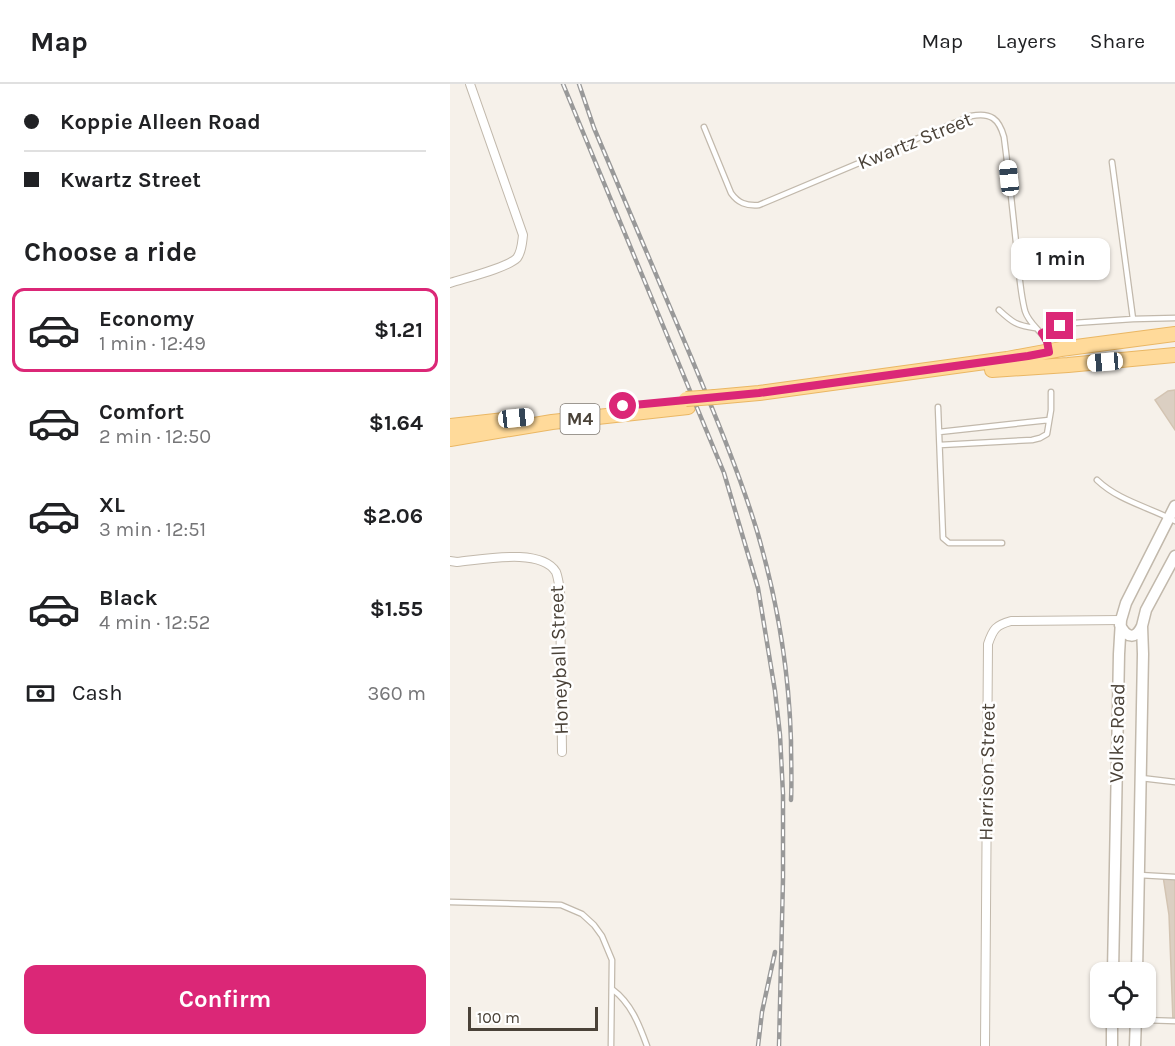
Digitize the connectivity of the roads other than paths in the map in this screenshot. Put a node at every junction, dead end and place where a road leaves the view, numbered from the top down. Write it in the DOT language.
graph roads {
  1 [pos="470,84"];
  2 [pos="704,127"];
  3 [pos="1112,162"];
  4 [pos="450,283"];
  5 [pos="999,310"];
  6 [pos="1175,318"];
  7 [pos="1133,319"];
  8 [pos="1035,328"];
  9 [pos="1042,333"];
  10 [pos="1175,334"];
  11 [pos="1139,339"];
  12 [pos="1049,352"];
  13 [pos="1175,356"];
  14 [pos="1142,359"];
  15 [pos="1050,366"];
  16 [pos="1051,392"];
  17 [pos="716,401"];
  18 [pos="687,403"];
  19 [pos="938,407"];
  20 [pos="1049,420"];
  21 [pos="450,426"];
  22 [pos="939,432"];
  23 [pos="450,439"];
  24 [pos="940,446"];
  25 [pos="1097,480"];
  26 [pos="1175,506"];
  27 [pos="1172,519"];
  28 [pos="1002,543"];
  29 [pos="1175,556"];
  30 [pos="450,561"];
  31 [pos="1126,603"];
  32 [pos="1146,610"];
  33 [pos="1120,623"];
  34 [pos="1142,626"];
  35 [pos="562,752"];
  36 [pos="1141,778"];
  37 [pos="1175,782"];
  38 [pos="1139,875"];
  39 [pos="1175,877"];
  40 [pos="450,902"];
  41 [pos="1113,962"];
  42 [pos="1137,962"];
  43 [pos="612,989"];
  44 [pos="1156,1020"];
  45 [pos="1175,1021"];
  46 [pos="1112,1028"];
  47 [pos="1136,1028"];
  48 [pos="611,1046"];
  49 [pos="647,1046"];
  50 [pos="985,1046"];
  51 [pos="1112,1046"];
  52 [pos="1135,1046"];
  1 -- 4 [label="street"];
  2 -- 8 [label="lane, Kwartz Street"];
  3 -- 7 [label="lane"];
  5 -- 8 [label="lane"];
  6 -- 7 [label="lane"];
  7 -- 9 [label="lane"];
  8 -- 9 [label="lane"];
  9 -- 12 [label="lane"];
  10 -- 11 [label="main road, M4"];
  11 -- 12 [label="main road, M4"];
  11 -- 14 [label="lane"];
  12 -- 15 [label="lane"];
  12 -- 17 [label="main road, M4"];
  13 -- 14 [label="main road, M4"];
  14 -- 15 [label="main road, M4"];
  15 -- 17 [label="main road, M4"];
  16 -- 20 [label="lane"];
  17 -- 18 [label="main road, M4"];
  18 -- 21 [label="main road, M4"];
  18 -- 23 [label="main road, M4"];
  19 -- 22 [label="lane"];
  20 -- 22 [label="lane"];
  20 -- 24 [label="lane"];
  22 -- 24 [label="lane"];
  24 -- 28 [label="lane"];
  25 -- 27 [label="lane"];
  26 -- 27 [label="street, Volks Road"];
  27 -- 31 [label="street, Volks Road"];
  29 -- 32 [label="street, Volks Road"];
  30 -- 35 [label="street, Honeyball Street"];
  31 -- 32 [label="street"];
  31 -- 33 [label="street, Volks Road"];
  32 -- 34 [label="street, Volks Road"];
  33 -- 34 [label="street"];
  33 -- 41 [label="street, Volks Road"];
  33 -- 50 [label="street, Harrison Street"];
  34 -- 36 [label="street, Volks Road"];
  36 -- 37 [label="lane"];
  36 -- 38 [label="street, Volks Road"];
  38 -- 39 [label="lane"];
  38 -- 42 [label="street, Volks Road"];
  40 -- 43 [label="lane"];
  43 -- 48 [label="lane"];
  43 -- 49 [label="lane"];
  44 -- 45 [label="lane"];
  46 -- 51 [label="street"];
  47 -- 52 [label="street"];
}
